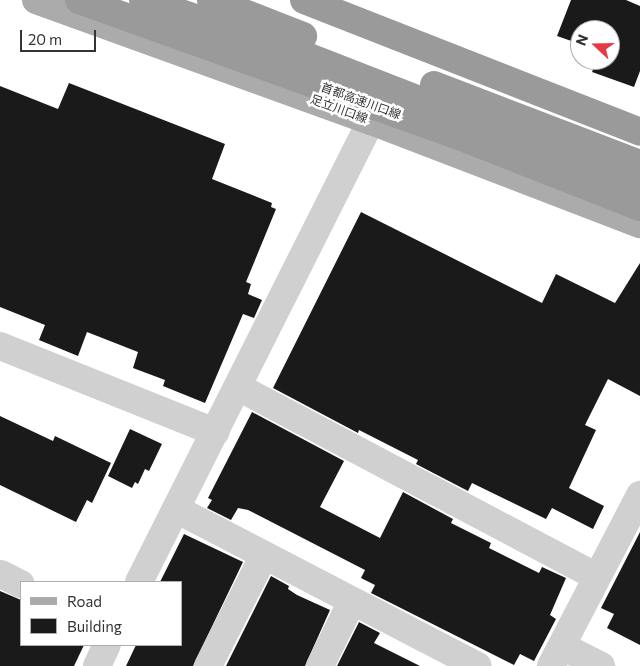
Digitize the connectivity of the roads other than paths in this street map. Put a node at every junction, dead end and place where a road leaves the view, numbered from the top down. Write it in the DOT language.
graph roads {
  1 [pos="36,0"];
  2 [pos="79,0"];
  3 [pos="144,0"];
  4 [pos="211,0"];
  5 [pos="304,0"];
  6 [pos="325,0"];
  7 [pos="312,49"];
  8 [pos="371,121"];
  9 [pos="640,122"];
  10 [pos="640,132"];
  11 [pos="640,164"];
  12 [pos="640,186"];
  13 [pos="640,208"];
  14 [pos="640,224"];
  15 [pos="0,346"];
  16 [pos="238,387"];
  17 [pos="215,432"];
  18 [pos="640,495"];
  19 [pos="176,509"];
  20 [pos="264,555"];
  21 [pos="597,577"];
  22 [pos="139,581"];
  23 [pos="352,601"];
  24 [pos="106,646"];
  25 [pos="434,656"];
  26 [pos="556,656"];
  27 [pos="96,666"];
  28 [pos="208,666"];
  29 [pos="320,666"];
  30 [pos="478,666"];
  31 [pos="601,666"];
  1 -- 8 [label="main road, 足立川口線"];
  2 -- 13 [label="highway, 首都高速川口線"];
  3 -- 7 [label="highway"];
  4 -- 7 [label="highway"];
  5 -- 10 [label="highway"];
  6 -- 9 [label="main road"];
  7 -- 11 [label="highway"];
  7 -- 12 [label="highway"];
  8 -- 14 [label="main road, 足立川口線"];
  8 -- 16 [label="street"];
  15 -- 17 [label="street"];
  16 -- 17 [label="street"];
  16 -- 21 [label="street"];
  17 -- 19 [label="street"];
  18 -- 21 [label="street"];
  19 -- 20 [label="street"];
  19 -- 22 [label="street"];
  20 -- 23 [label="street"];
  20 -- 28 [label="street"];
  21 -- 26 [label="street"];
  23 -- 25 [label="street"];
  23 -- 29 [label="street"];
  24 -- 27 [label="street"];
  25 -- 30 [label="street"];
  26 -- 31 [label="street"];
}
